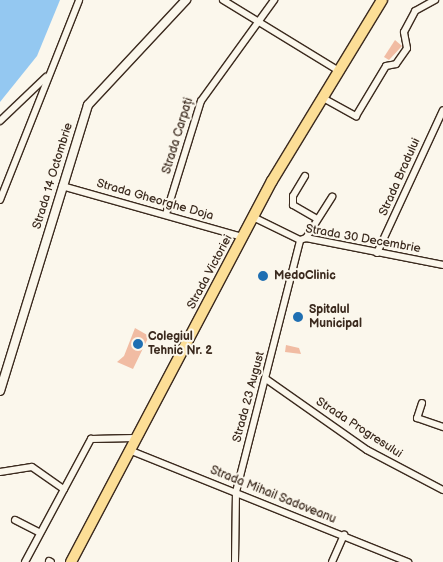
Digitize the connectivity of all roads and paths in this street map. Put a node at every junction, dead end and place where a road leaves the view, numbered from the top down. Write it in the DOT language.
graph roads {
  1 [pos="79,0"];
  2 [pos="186,0"];
  3 [pos="223,0"];
  4 [pos="274,0"];
  5 [pos="382,0"];
  6 [pos="435,0"];
  7 [pos="259,23"];
  8 [pos="339,71"];
  9 [pos="47,77"];
  10 [pos="322,98"];
  11 [pos="443,110"];
  12 [pos="0,121"];
  13 [pos="305,176"];
  14 [pos="62,186"];
  15 [pos="332,197"];
  16 [pos="0,200"];
  17 [pos="166,214"];
  18 [pos="253,217"];
  19 [pos="317,219"];
  20 [pos="242,237"];
  21 [pos="303,239"];
  22 [pos="377,253"];
  23 [pos="443,265"];
  24 [pos="266,379"];
  25 [pos="0,391"];
  26 [pos="422,402"];
  27 [pos="443,427"];
  28 [pos="136,438"];
  29 [pos="129,450"];
  30 [pos="0,472"];
  31 [pos="64,489"];
  32 [pos="443,490"];
  33 [pos="236,492"];
  34 [pos="15,520"];
  35 [pos="40,533"];
  36 [pos="344,535"];
  37 [pos="25,562"];
  38 [pos="71,562"];
  39 [pos="236,562"];
  40 [pos="332,562"];
  41 [pos="408,562"];
  1 -- 9 [label="street"];
  2 -- 14 [label="street, Strada 14 Octombrie"];
  3 -- 7 [label="street"];
  4 -- 7 [label="street, Strada Carpați"];
  5 -- 8 [label="main road, Strada Victoriei"];
  6 -- 10 [label="street"];
  7 -- 8 [label="street"];
  7 -- 17 [label="street, Strada Carpați"];
  8 -- 10 [label="main road, Strada Victoriei"];
  9 -- 12 [label="street"];
  9 -- 16 [label="street"];
  10 -- 18 [label="main road, Strada Victoriei"];
  11 -- 22 [label="street, Strada Bradului"];
  13 -- 19 [label="street"];
  14 -- 17 [label="street, Strada Gheorghe Doja"];
  14 -- 25 [label="street, Strada 14 Octombrie"];
  15 -- 19 [label="street, Strada 23 August"];
  17 -- 20 [label="street, Strada Gheorghe Doja"];
  18 -- 20 [label="main road, Strada Victoriei"];
  18 -- 21 [label="street, Strada 30 Decembrie"];
  19 -- 21 [label="street, Strada 23 August"];
  20 -- 28 [label="main road, Strada Victoriei"];
  21 -- 22 [label="street, Strada 30 Decembrie"];
  21 -- 24 [label="street, Strada 23 August"];
  22 -- 23 [label="street, Strada 30 Decembrie"];
  24 -- 32 [label="street, Strada Progresului"];
  24 -- 33 [label="street, Strada 23 August"];
  26 -- 27 [label="street"];
  28 -- 29 [label="main road, Strada Victoriei"];
  28 -- 31 [label="street"];
  29 -- 33 [label="street, Strada Mihail Sadoveanu"];
  29 -- 38 [label="main road, Strada Victoriei"];
  30 -- 31 [label="street"];
  31 -- 35 [label="street"];
  33 -- 36 [label="street, Strada Mihail Sadoveanu"];
  33 -- 39 [label="street, Strada 23 August"];
  34 -- 35 [label="street"];
  35 -- 37 [label="street"];
  36 -- 40 [label="street"];
  36 -- 41 [label="street, Strada Mihail Sadoveanu"];
}
